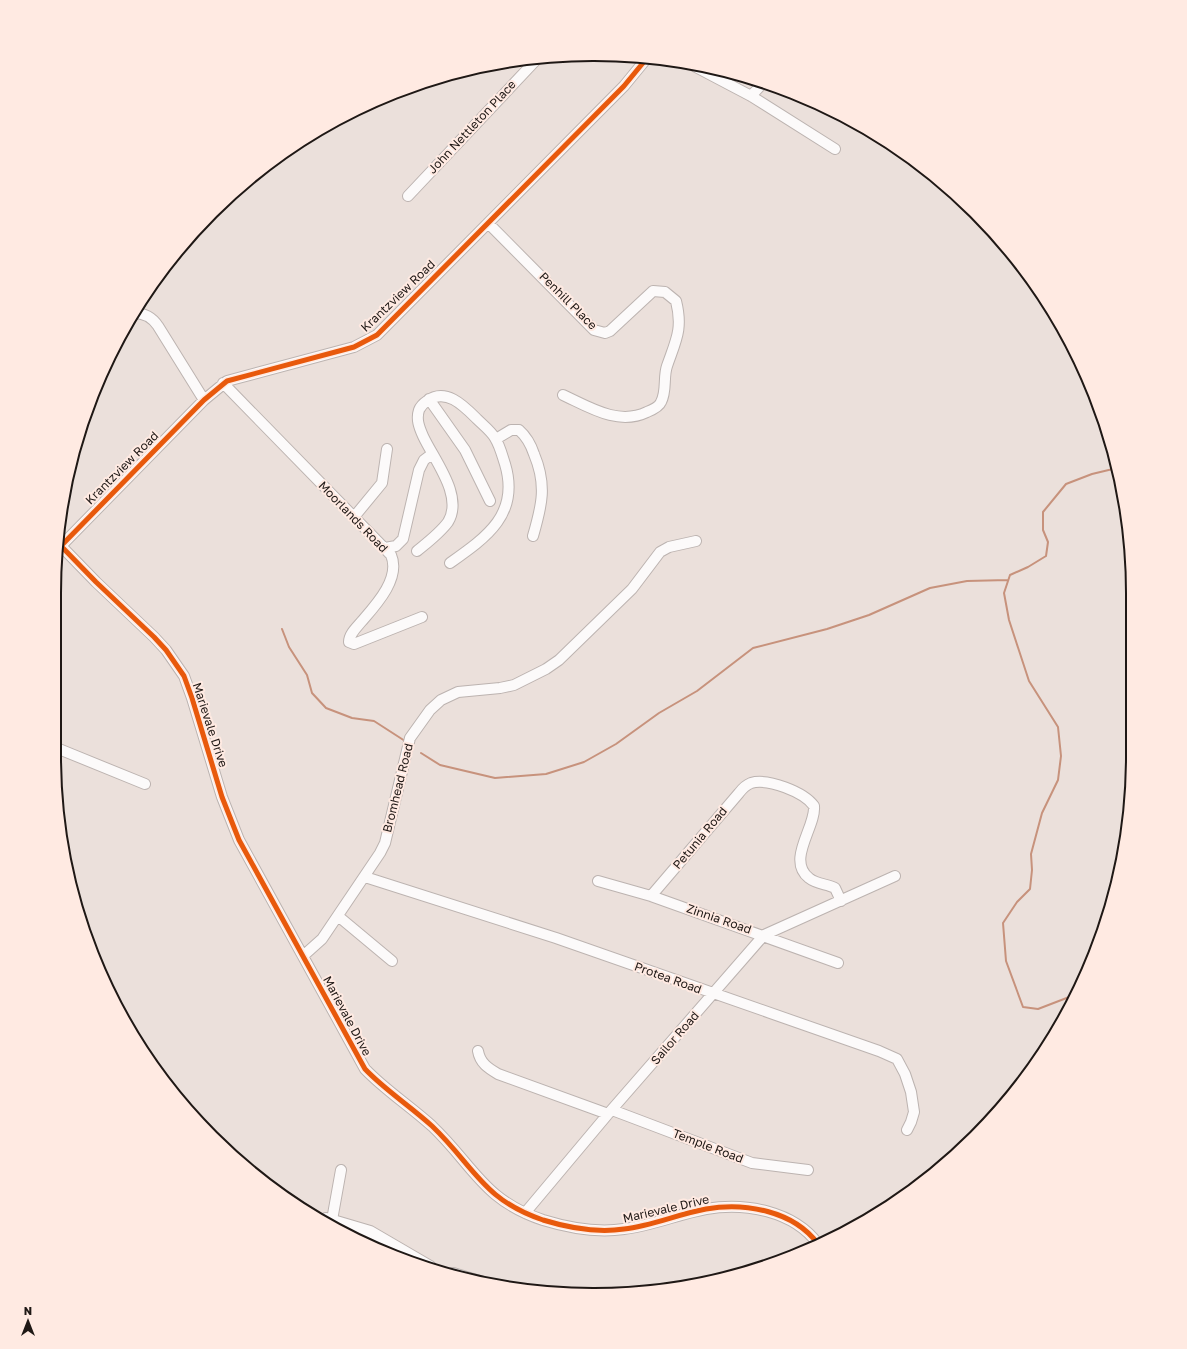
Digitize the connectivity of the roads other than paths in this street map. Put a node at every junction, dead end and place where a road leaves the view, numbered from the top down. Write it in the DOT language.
graph roads {
  1 [pos="642,64"];
  2 [pos="531,65"];
  3 [pos="708,74"];
  4 [pos="759,87"];
  5 [pos="750,96"];
  6 [pos="835,149"];
  7 [pos="408,196"];
  8 [pos="488,223"];
  9 [pos="141,314"];
  10 [pos="223,383"];
  11 [pos="563,395"];
  12 [pos="429,399"];
  13 [pos="204,400"];
  14 [pos="496,439"];
  15 [pos="387,449"];
  16 [pos="432,454"];
  17 [pos="490,501"];
  18 [pos="354,517"];
  19 [pos="533,536"];
  20 [pos="696,541"];
  21 [pos="64,543"];
  22 [pos="385,548"];
  23 [pos="417,551"];
  24 [pos="63,552"];
  25 [pos="450,563"];
  26 [pos="422,617"];
  27 [pos="61,750"];
  28 [pos="145,784"];
  29 [pos="895,876"];
  30 [pos="365,877"];
  31 [pos="598,881"];
  32 [pos="651,896"];
  33 [pos="841,901"];
  34 [pos="338,916"];
  35 [pos="764,935"];
  36 [pos="315,947"];
  37 [pos="303,956"];
  38 [pos="392,962"];
  39 [pos="838,963"];
  40 [pos="309,968"];
  41 [pos="714,994"];
  42 [pos="478,1051"];
  43 [pos="610,1112"];
  44 [pos="906,1130"];
  45 [pos="341,1170"];
  46 [pos="808,1170"];
  47 [pos="534,1200"];
  48 [pos="525,1212"];
  49 [pos="538,1218"];
  50 [pos="329,1219"];
  51 [pos="334,1221"];
  52 [pos="815,1239"];
  53 [pos="409,1255"];
  1 -- 8 [label="street, Krantzview Road"];
  2 -- 7 [label="street, John Nettleton Place"];
  3 -- 5 [label="street"];
  4 -- 5 [label="street"];
  5 -- 6 [label="street"];
  8 -- 10 [label="street, Krantzview Road"];
  8 -- 11 [label="street, Penhill Place"];
  9 -- 13 [label="street"];
  10 -- 13 [label="street, Krantzview Road"];
  10 -- 18 [label="street, Moorlands Road"];
  12 -- 14 [label="street"];
  12 -- 16 [label="street"];
  12 -- 17 [label="street"];
  13 -- 21 [label="street, Krantzview Road"];
  14 -- 19 [label="street"];
  14 -- 25 [label="street"];
  15 -- 18 [label="street"];
  16 -- 22 [label="street"];
  16 -- 23 [label="street"];
  18 -- 22 [label="street, Moorlands Road"];
  20 -- 30 [label="street, Bromhead Road"];
  22 -- 26 [label="street, Moorlands Road"];
  24 -- 37 [label="street, Marievale Drive"];
  27 -- 28 [label="street"];
  29 -- 33 [label="street, Sailor Road"];
  30 -- 34 [label="street, Bromhead Road"];
  30 -- 41 [label="street, Protea Road"];
  31 -- 32 [label="street, Zinnia Road"];
  32 -- 33 [label="street, Petunia Road"];
  32 -- 35 [label="street, Zinnia Road"];
  33 -- 35 [label="street, Sailor Road"];
  34 -- 36 [label="street, Bromhead Road"];
  34 -- 38 [label="street"];
  35 -- 39 [label="street, Zinnia Road"];
  35 -- 41 [label="street, Sailor Road"];
  36 -- 37 [label="street, Bromhead Road"];
  36 -- 40 [label="street"];
  37 -- 40 [label="street, Marievale Drive"];
  40 -- 48 [label="street, Marievale Drive"];
  41 -- 43 [label="street, Sailor Road"];
  41 -- 44 [label="street, Protea Road"];
  42 -- 43 [label="street, Temple Road"];
  43 -- 46 [label="street, Temple Road"];
  43 -- 47 [label="street, Sailor Road"];
  45 -- 50 [label="street"];
  47 -- 48 [label="street, Sailor Road"];
  47 -- 49 [label="street"];
  48 -- 49 [label="street, Marievale Drive"];
  49 -- 52 [label="street, Marievale Drive"];
  51 -- 53 [label="main road"];
}
